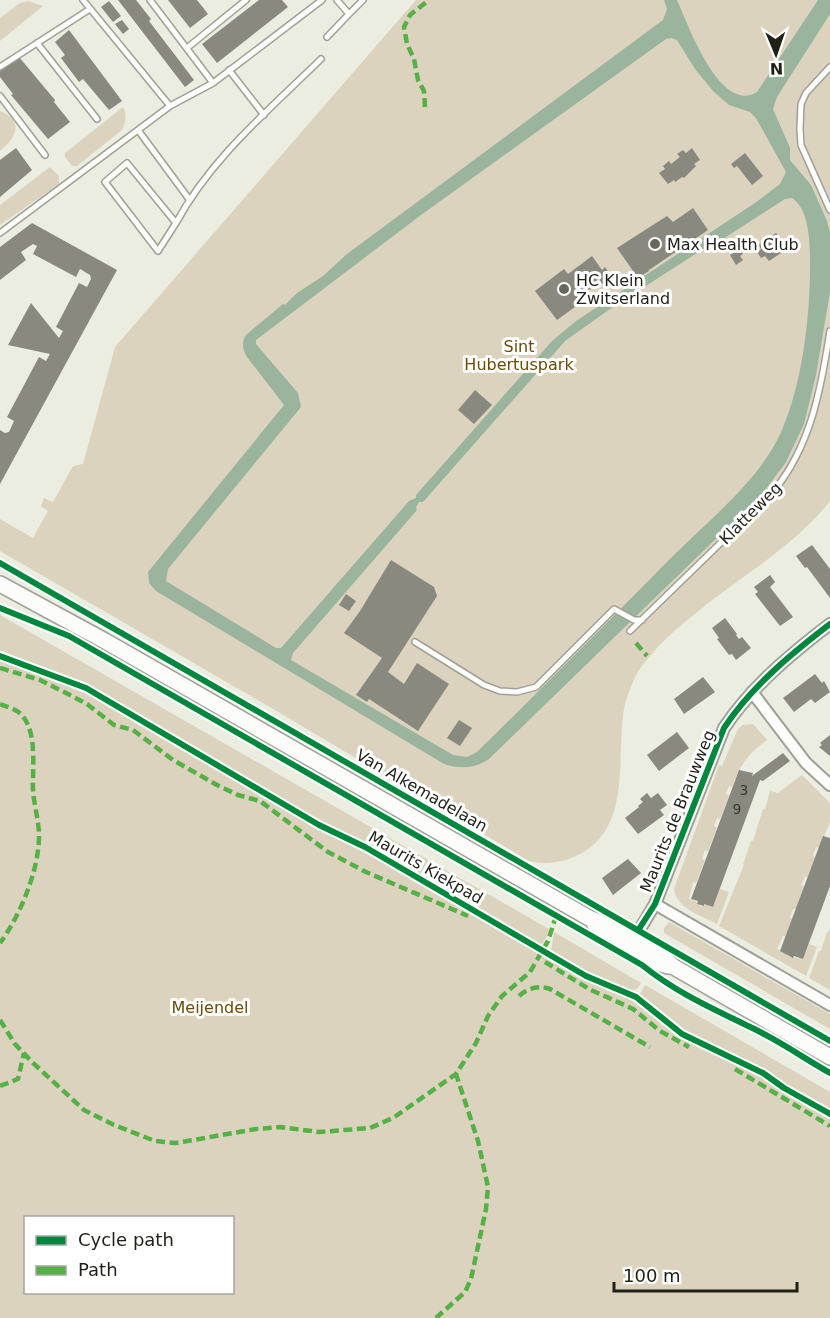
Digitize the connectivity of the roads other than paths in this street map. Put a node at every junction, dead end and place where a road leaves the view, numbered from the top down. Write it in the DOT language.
graph roads {
  1 [pos="83,0"];
  2 [pos="150,0"];
  3 [pos="246,0"];
  4 [pos="322,0"];
  5 [pos="337,0"];
  6 [pos="363,0"];
  7 [pos="90,9"];
  8 [pos="349,14"];
  9 [pos="327,37"];
  10 [pos="37,43"];
  11 [pos="187,48"];
  12 [pos="321,59"];
  13 [pos="830,67"];
  14 [pos="0,68"];
  15 [pos="230,70"];
  16 [pos="213,83"];
  17 [pos="0,96"];
  18 [pos="170,106"];
  19 [pos="264,115"];
  20 [pos="98,119"];
  21 [pos="138,130"];
  22 [pos="45,154"];
  23 [pos="189,199"];
  24 [pos="830,210"];
  25 [pos="176,223"];
  26 [pos="0,233"];
  27 [pos="830,331"];
  28 [pos="0,584"];
  29 [pos="642,620"];
  30 [pos="830,624"];
  31 [pos="630,632"];
  32 [pos="416,642"];
  33 [pos="752,692"];
  34 [pos="830,785"];
  35 [pos="655,904"];
  36 [pos="588,918"];
  37 [pos="634,939"];
  38 [pos="674,967"];
  39 [pos="830,1005"];
  40 [pos="830,1057"];
  1 -- 7 [label="lane"];
  2 -- 11 [label="lane"];
  3 -- 11 [label="lane"];
  4 -- 15 [label="lane"];
  5 -- 8 [label="lane"];
  6 -- 8 [label="lane"];
  7 -- 10 [label="lane"];
  7 -- 18 [label="lane"];
  8 -- 9 [label="lane"];
  10 -- 14 [label="lane"];
  10 -- 20 [label="lane"];
  11 -- 16 [label="lane"];
  12 -- 19 [label="lane"];
  13 -- 24 [label="lane"];
  15 -- 16 [label="lane"];
  15 -- 19 [label="lane"];
  16 -- 18 [label="lane"];
  17 -- 22 [label="lane"];
  18 -- 21 [label="lane"];
  19 -- 23 [label="lane"];
  21 -- 23 [label="lane"];
  21 -- 26 [label="lane"];
  23 -- 25 [label="lane"];
  25 -- 25 [label="lane"];
  27 -- 29 [label="lane, Klatteweg"];
  28 -- 36 [label="main road, Van Alkemadelaan"];
  29 -- 31 [label="lane, Klatteweg"];
  29 -- 32 [label="lane"];
  30 -- 33 [label="street, Maurits de Brauwweg"];
  33 -- 34 [label="street"];
  33 -- 35 [label="street, Maurits de Brauwweg"];
  35 -- 37 [label="street, Maurits de Brauwweg"];
  35 -- 39 [label="street"];
  36 -- 37 [label="main road, Van Alkemadelaan"];
  36 -- 38 [label="main road, Van Alkemadelaan"];
  37 -- 38 [label="main road, Van Alkemadelaan"];
  38 -- 40 [label="main road, Van Alkemadelaan"];
}
